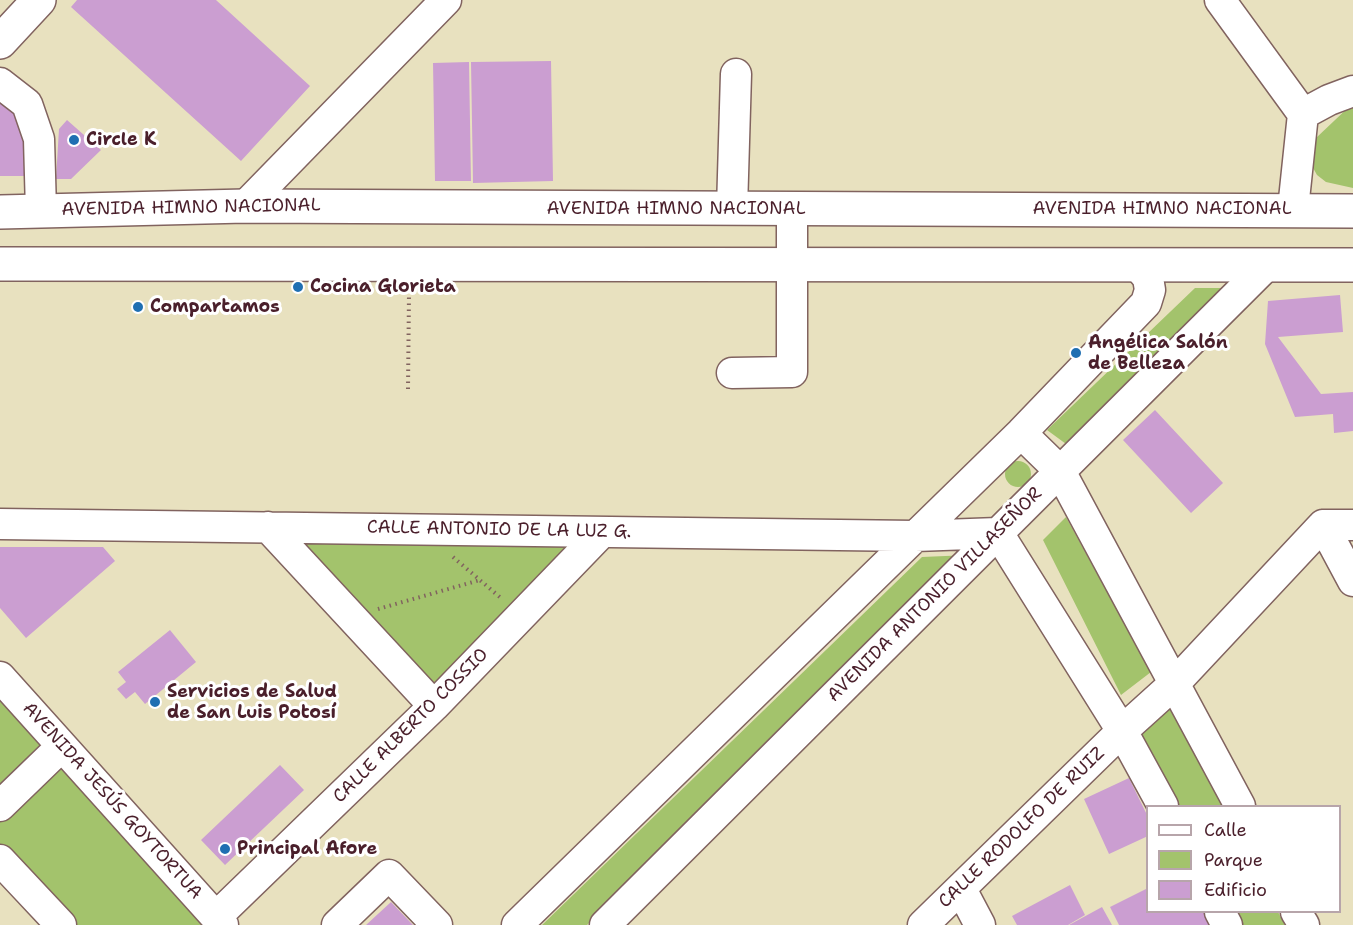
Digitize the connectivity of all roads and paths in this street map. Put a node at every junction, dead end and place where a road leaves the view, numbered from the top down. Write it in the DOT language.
graph roads {
  1 [pos="39,0"];
  2 [pos="446,0"];
  3 [pos="1220,0"];
  4 [pos="0,42"];
  5 [pos="736,74"];
  6 [pos="0,83"];
  7 [pos="1353,91"];
  8 [pos="1304,114"];
  9 [pos="245,206"];
  10 [pos="732,209"];
  11 [pos="1293,209"];
  12 [pos="792,210"];
  13 [pos="41,211"];
  14 [pos="1353,211"];
  15 [pos="0,212"];
  16 [pos="0,264"];
  17 [pos="410,264"];
  18 [pos="791,265"];
  19 [pos="1138,266"];
  20 [pos="1266,266"];
  21 [pos="1353,266"];
  22 [pos="732,374"];
  23 [pos="408,389"];
  24 [pos="1021,433"];
  25 [pos="1060,471"];
  26 [pos="0,524"];
  27 [pos="1323,525"];
  28 [pos="1353,525"];
  29 [pos="268,527"];
  30 [pos="420,529"];
  31 [pos="602,532"];
  32 [pos="998,533"];
  33 [pos="915,536"];
  34 [pos="480,580"];
  35 [pos="1353,581"];
  36 [pos="521,615"];
  37 [pos="352,617"];
  38 [pos="0,677"];
  39 [pos="1174,684"];
  40 [pos="434,706"];
  41 [pos="1122,731"];
  42 [pos="62,746"];
  43 [pos="1162,805"];
  44 [pos="1239,805"];
  45 [pos="0,806"];
  46 [pos="0,860"];
  47 [pos="402,889"];
  48 [pos="961,889"];
  49 [pos="220,921"];
  50 [pos="61,925"];
  51 [pos="337,925"];
  52 [pos="361,925"];
  53 [pos="437,925"];
  54 [pos="517,925"];
  55 [pos="605,925"];
  56 [pos="923,925"];
  57 [pos="980,925"];
  1 -- 4 [label="main road"];
  2 -- 9 [label="street"];
  3 -- 8 [label="street"];
  5 -- 10 [label="street"];
  6 -- 13 [label="street"];
  7 -- 8 [label="street"];
  8 -- 11 [label="street"];
  9 -- 10 [label="main road, AVENIDA HIMNO NACIONAL"];
  9 -- 13 [label="main road, AVENIDA HIMNO NACIONAL"];
  10 -- 12 [label="main road, AVENIDA HIMNO NACIONAL"];
  11 -- 12 [label="main road, AVENIDA HIMNO NACIONAL"];
  11 -- 14 [label="main road, AVENIDA HIMNO NACIONAL"];
  12 -- 18 [label="street"];
  13 -- 15 [label="main road, AVENIDA HIMNO NACIONAL"];
  16 -- 17 [label="main road"];
  17 -- 18 [label="main road"];
  17 -- 23 [label="path"];
  18 -- 19 [label="main road"];
  18 -- 22 [label="street"];
  19 -- 20 [label="main road"];
  19 -- 24 [label="street"];
  20 -- 21 [label="main road"];
  20 -- 25 [label="street, AVENIDA ANTONIO VILLASEÑOR"];
  24 -- 25 [label="street"];
  24 -- 33 [label="street"];
  25 -- 32 [label="street, AVENIDA ANTONIO VILLASEÑOR"];
  25 -- 39 [label="street"];
  26 -- 29 [label="street, CALLE ANTONIO DE LA LUZ G."];
  27 -- 28 [label="street"];
  27 -- 35 [label="street"];
  27 -- 39 [label="street, CALLE RODOLFO DE RUIZ"];
  29 -- 30 [label="street, CALLE ANTONIO DE LA LUZ G."];
  29 -- 37 [label="street"];
  30 -- 31 [label="street, CALLE ANTONIO DE LA LUZ G."];
  30 -- 34 [label="path"];
  31 -- 33 [label="street, CALLE ANTONIO DE LA LUZ G."];
  31 -- 36 [label="street, CALLE ALBERTO COSSIO"];
  32 -- 33 [label="street, CALLE ANTONIO DE LA LUZ G."];
  32 -- 41 [label="street"];
  32 -- 55 [label="street, AVENIDA ANTONIO VILLASEÑOR"];
  33 -- 54 [label="street"];
  34 -- 36 [label="path"];
  34 -- 37 [label="path"];
  36 -- 40 [label="street, CALLE ALBERTO COSSIO"];
  37 -- 40 [label="street"];
  38 -- 42 [label="street, AVENIDA JESÚS GOYTORTUA"];
  39 -- 41 [label="street, CALLE RODOLFO DE RUIZ"];
  39 -- 44 [label="street"];
  40 -- 49 [label="street, CALLE ALBERTO COSSIO"];
  41 -- 43 [label="street"];
  41 -- 48 [label="street, CALLE RODOLFO DE RUIZ"];
  42 -- 45 [label="street"];
  42 -- 49 [label="street, AVENIDA JESÚS GOYTORTUA"];
  46 -- 50 [label="street"];
  47 -- 51 [label="street"];
  47 -- 52 [label="street"];
  47 -- 53 [label="street"];
  48 -- 56 [label="street, CALLE RODOLFO DE RUIZ"];
  48 -- 57 [label="street"];
}
